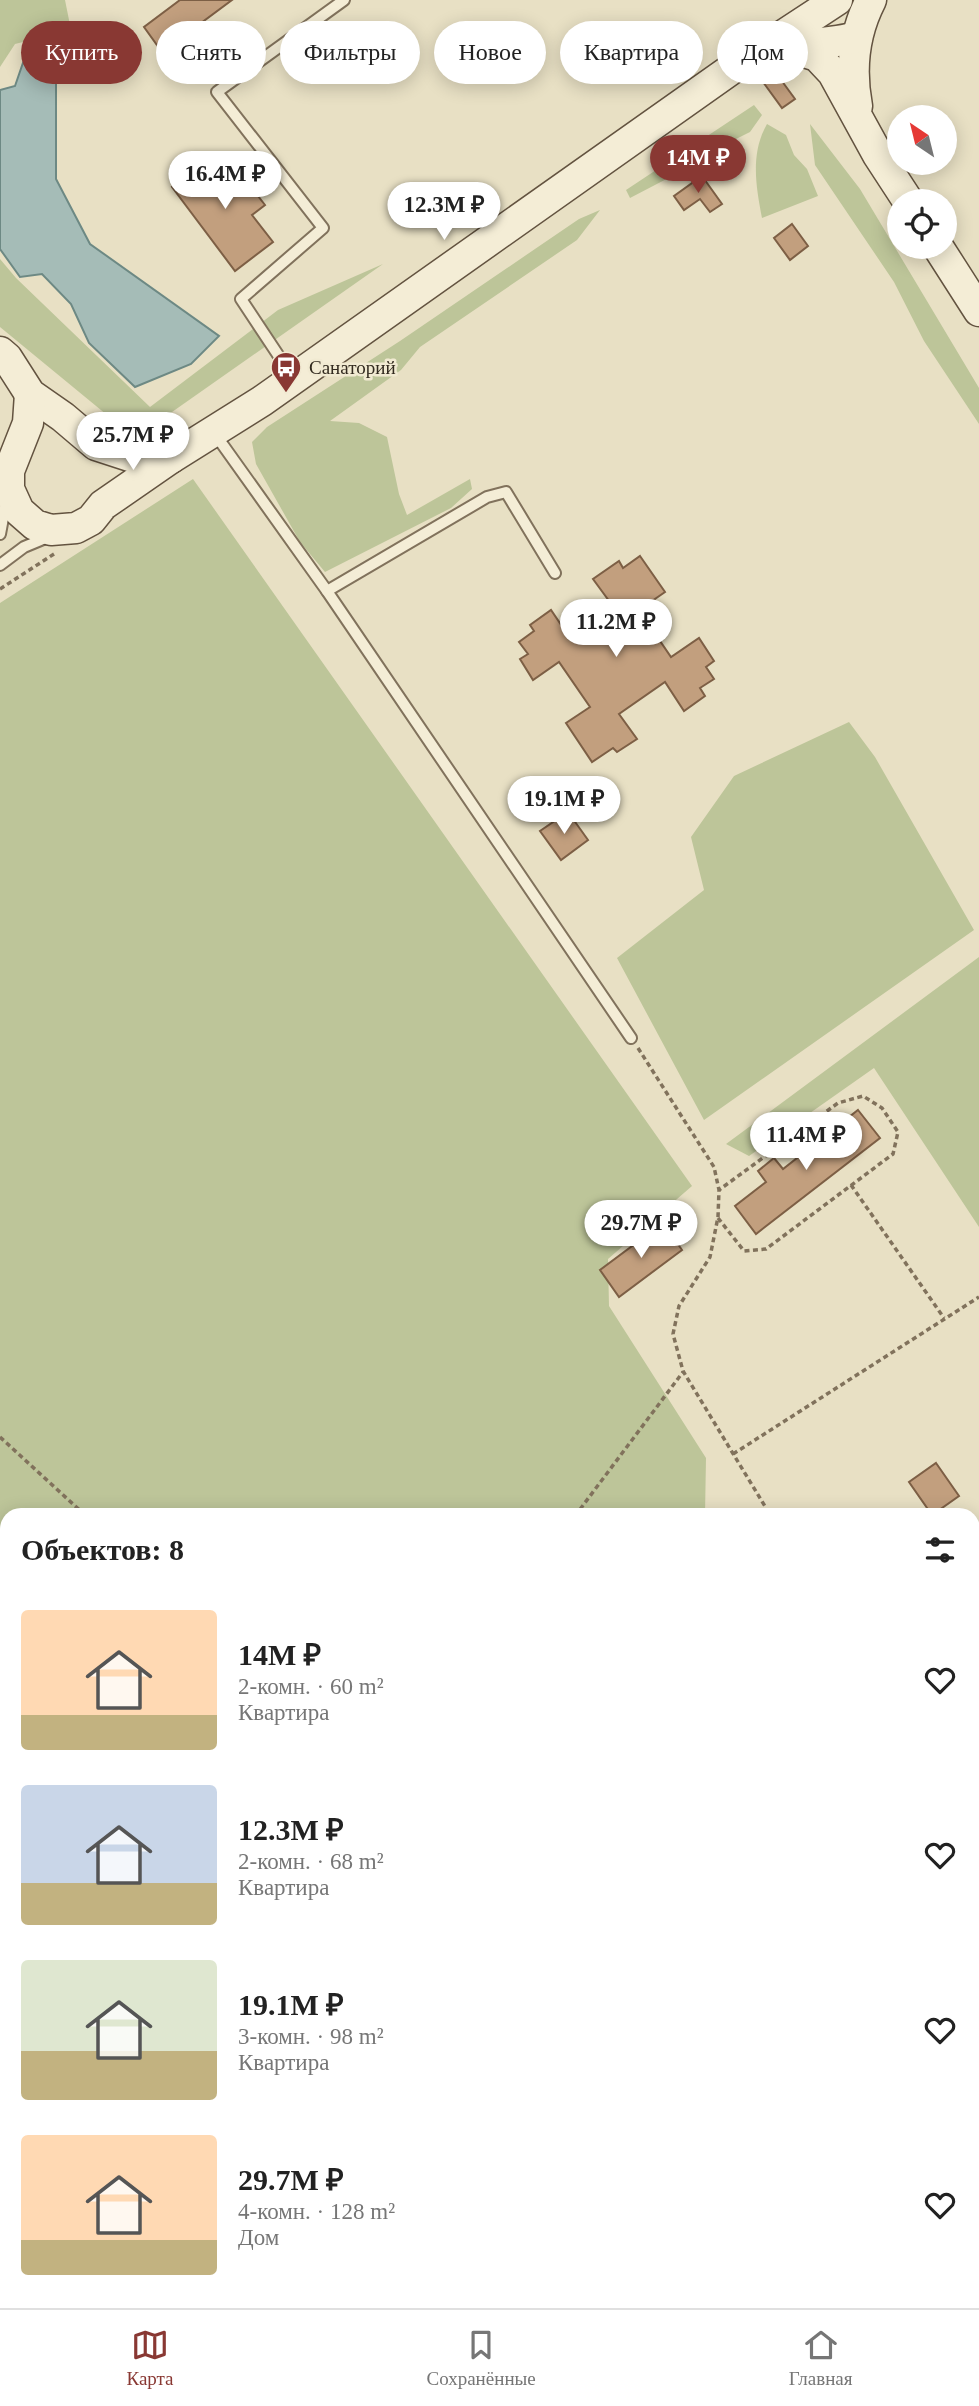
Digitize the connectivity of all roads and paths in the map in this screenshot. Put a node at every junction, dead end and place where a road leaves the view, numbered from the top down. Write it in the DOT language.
graph roads {
  1 [pos="344,0"];
  2 [pos="830,5"];
  3 [pos="863,19"];
  4 [pos="806,21"];
  5 [pos="808,46"];
  6 [pos="808,52"];
  7 [pos="717,80"];
  8 [pos="861,123"];
  9 [pos="900,189"];
  10 [pos="946,259"];
  11 [pos="979,311"];
  12 [pos="0,352"];
  13 [pos="294,378"];
  14 [pos="30,394"];
  15 [pos="213,432"];
  16 [pos="89,440"];
  17 [pos="19,449"];
  18 [pos="171,457"];
  19 [pos="9,489"];
  20 [pos="103,505"];
  21 [pos="63,530"];
  22 [pos="0,534"];
  23 [pos="0,565"];
  24 [pos="555,573"];
  25 [pos="327,591"];
  26 [pos="631,1038"];
  27 [pos="851,1185"];
  28 [pos="719,1191"];
  29 [pos="718,1217"];
  30 [pos="979,1297"];
  31 [pos="944,1319"];
  32 [pos="683,1371"];
  33 [pos="0,1437"];
  34 [pos="733,1454"];
  35 [pos="77,1508"];
  36 [pos="581,1508"];
  37 [pos="766,1508"];
  1 -- 13 [label="lane"];
  2 -- 3 [label="street"];
  2 -- 4 [label="street"];
  3 -- 5 [label="street"];
  3 -- 8 [label="street"];
  6 -- 8 [label="street"];
  7 -- 13 [label="street"];
  8 -- 9 [label="street"];
  10 -- 11 [label="street"];
  12 -- 14 [label="street"];
  13 -- 15 [label="street"];
  14 -- 16 [label="street"];
  14 -- 17 [label="street"];
  15 -- 18 [label="street"];
  15 -- 25 [label="lane"];
  16 -- 17 [label="street"];
  16 -- 18 [label="street"];
  16 -- 20 [label="street"];
  17 -- 19 [label="street"];
  18 -- 20 [label="street"];
  19 -- 21 [label="street"];
  19 -- 22 [label="lane"];
  20 -- 21 [label="street"];
  21 -- 23 [label="lane"];
  24 -- 25 [label="lane"];
  25 -- 26 [label="lane"];
  26 -- 28 [label="path"];
  27 -- 28 [label="path"];
  27 -- 29 [label="path"];
  27 -- 31 [label="path"];
  28 -- 29 [label="path"];
  29 -- 32 [label="path"];
  30 -- 31 [label="path"];
  31 -- 34 [label="path"];
  32 -- 34 [label="path"];
  32 -- 36 [label="path"];
  33 -- 35 [label="path"];
  34 -- 37 [label="path"];
}
